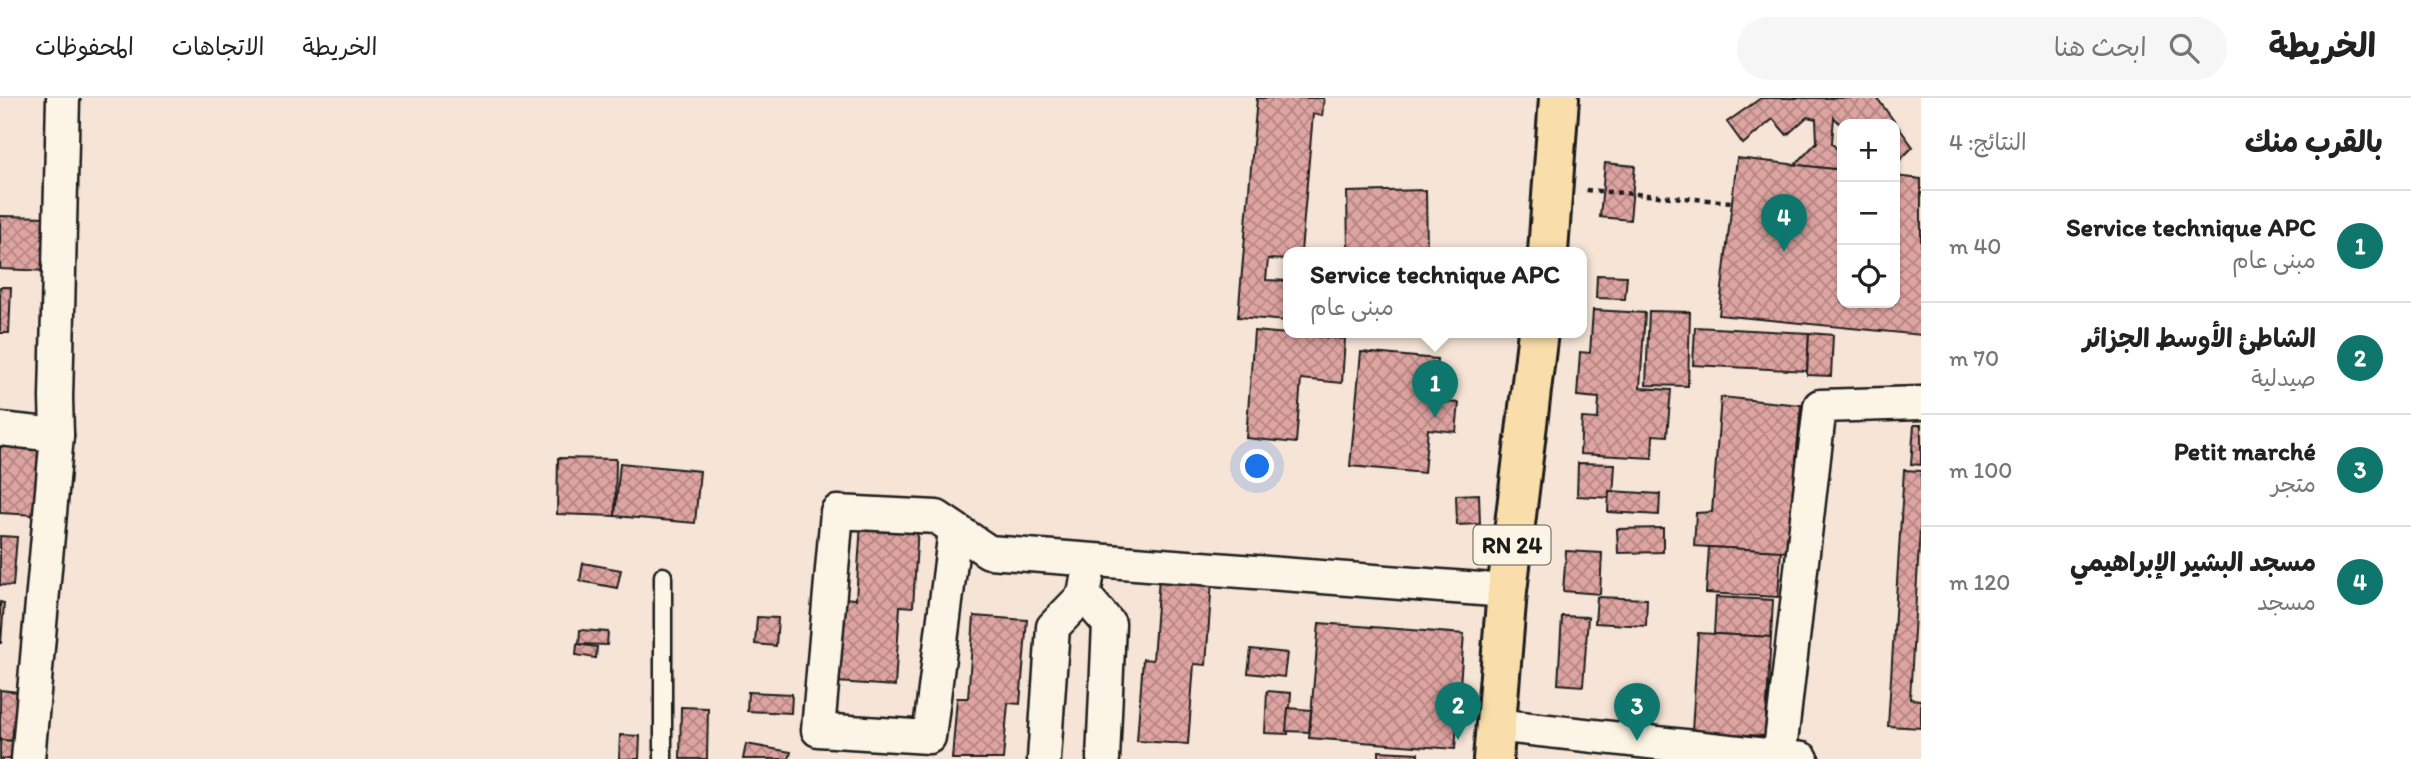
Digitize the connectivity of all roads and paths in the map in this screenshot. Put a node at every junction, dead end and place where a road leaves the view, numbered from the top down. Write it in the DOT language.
graph roads {
  1 [pos="63,98"];
  2 [pos="1559,98"];
  3 [pos="1553,187"];
  4 [pos="1732,202"];
  5 [pos="1548,247"];
  6 [pos="1537,338"];
  7 [pos="1921,403"];
  8 [pos="0,429"];
  9 [pos="57,435"];
  10 [pos="955,530"];
  11 [pos="1090,561"];
  12 [pos="663,576"];
  13 [pos="1507,591"];
  14 [pos="1084,595"];
  15 [pos="1494,742"];
  16 [pos="1787,758"];
  17 [pos="29,759"];
  18 [pos="663,759"];
  19 [pos="1044,759"];
  20 [pos="1103,759"];
  1 -- 9 [label="street"];
  2 -- 3 [label="main road"];
  3 -- 4 [label="path"];
  3 -- 5 [label="main road"];
  6 -- 13 [label="main road, RN 24"];
  7 -- 16 [label="street"];
  8 -- 9 [label="street"];
  9 -- 17 [label="street"];
  10 -- 10 [label="street"];
  10 -- 11 [label="street"];
  11 -- 13 [label="street"];
  11 -- 14 [label="street"];
  12 -- 18 [label="lane"];
  13 -- 15 [label="main road, RN 24"];
  14 -- 19 [label="street"];
  14 -- 20 [label="street"];
  15 -- 16 [label="street"];
}
